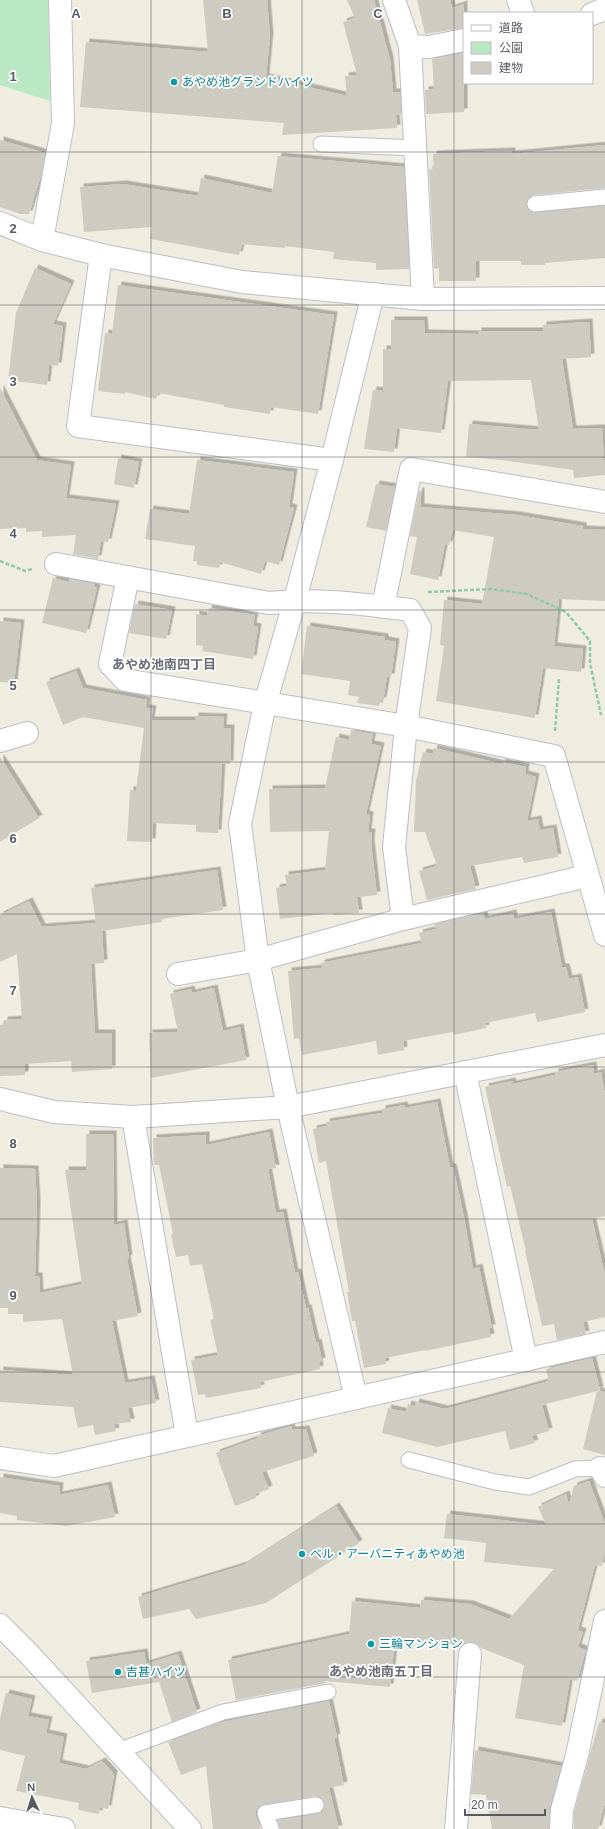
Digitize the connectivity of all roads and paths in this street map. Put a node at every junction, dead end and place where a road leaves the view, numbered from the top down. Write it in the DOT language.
graph roads {
  1 [pos="60,0"];
  2 [pos="394,0"];
  3 [pos="518,0"];
  4 [pos="605,9"];
  5 [pos="523,12"];
  6 [pos="593,14"];
  7 [pos="463,40"];
  8 [pos="410,46"];
  9 [pos="321,144"];
  10 [pos="416,148"];
  11 [pos="605,197"];
  12 [pos="535,204"];
  13 [pos="0,222"];
  14 [pos="42,240"];
  15 [pos="101,255"];
  16 [pos="373,294"];
  17 [pos="605,298"];
  18 [pos="423,299"];
  19 [pos="332,460"];
  20 [pos="605,502"];
  21 [pos="0,561"];
  22 [pos="56,564"];
  23 [pos="128,577"];
  24 [pos="424,592"];
  25 [pos="295,600"];
  26 [pos="383,606"];
  27 [pos="559,679"];
  28 [pos="265,704"];
  29 [pos="602,715"];
  30 [pos="406,726"];
  31 [pos="27,733"];
  32 [pos="0,741"];
  33 [pos="554,756"];
  34 [pos="588,876"];
  35 [pos="403,919"];
  36 [pos="605,935"];
  37 [pos="258,960"];
  38 [pos="178,974"];
  39 [pos="605,1044"];
  40 [pos="465,1072"];
  41 [pos="0,1099"];
  42 [pos="288,1107"];
  43 [pos="133,1117"];
  44 [pos="605,1342"];
  45 [pos="526,1360"];
  46 [pos="356,1398"];
  47 [pos="187,1435"];
  48 [pos="0,1458"];
  49 [pos="409,1460"];
  50 [pos="603,1471"];
  51 [pos="605,1621"];
  52 [pos="0,1625"];
  53 [pos="470,1654"];
  54 [pos="328,1692"];
  55 [pos="118,1751"];
  56 [pos="316,1805"];
  57 [pos="0,1818"];
  58 [pos="64,1829"];
  59 [pos="190,1829"];
  60 [pos="271,1829"];
  61 [pos="456,1829"];
  62 [pos="562,1829"];
  1 -- 14 [label="street"];
  2 -- 8 [label="street"];
  3 -- 5 [label="street"];
  4 -- 6 [label="street"];
  7 -- 8 [label="street"];
  8 -- 10 [label="street"];
  9 -- 10 [label="lane"];
  10 -- 18 [label="street"];
  11 -- 12 [label="lane"];
  13 -- 14 [label="street"];
  14 -- 15 [label="street"];
  15 -- 16 [label="street"];
  15 -- 19 [label="street"];
  16 -- 18 [label="street"];
  16 -- 19 [label="street"];
  17 -- 18 [label="street"];
  19 -- 25 [label="street"];
  20 -- 26 [label="street"];
  21 -- 22 [label="path"];
  22 -- 23 [label="street"];
  23 -- 25 [label="street"];
  23 -- 28 [label="street"];
  24 -- 29 [label="path"];
  25 -- 26 [label="street"];
  25 -- 28 [label="street"];
  26 -- 30 [label="street"];
  27 -- 33 [label="path"];
  28 -- 30 [label="street"];
  28 -- 37 [label="street"];
  30 -- 33 [label="street"];
  30 -- 35 [label="street"];
  31 -- 32 [label="street"];
  33 -- 34 [label="street"];
  34 -- 35 [label="street"];
  34 -- 36 [label="street"];
  35 -- 37 [label="street"];
  37 -- 38 [label="street"];
  37 -- 42 [label="street"];
  39 -- 40 [label="street"];
  40 -- 42 [label="street"];
  40 -- 45 [label="street"];
  41 -- 43 [label="street"];
  42 -- 43 [label="street"];
  42 -- 46 [label="street"];
  43 -- 47 [label="street"];
  44 -- 45 [label="street"];
  45 -- 46 [label="street"];
  46 -- 47 [label="street"];
  47 -- 48 [label="street"];
  49 -- 50 [label="lane"];
  51 -- 62 [label="street"];
  52 -- 55 [label="street"];
  53 -- 61 [label="street"];
  54 -- 55 [label="lane"];
  55 -- 59 [label="street"];
  56 -- 60 [label="lane"];
  57 -- 58 [label="street"];
}
